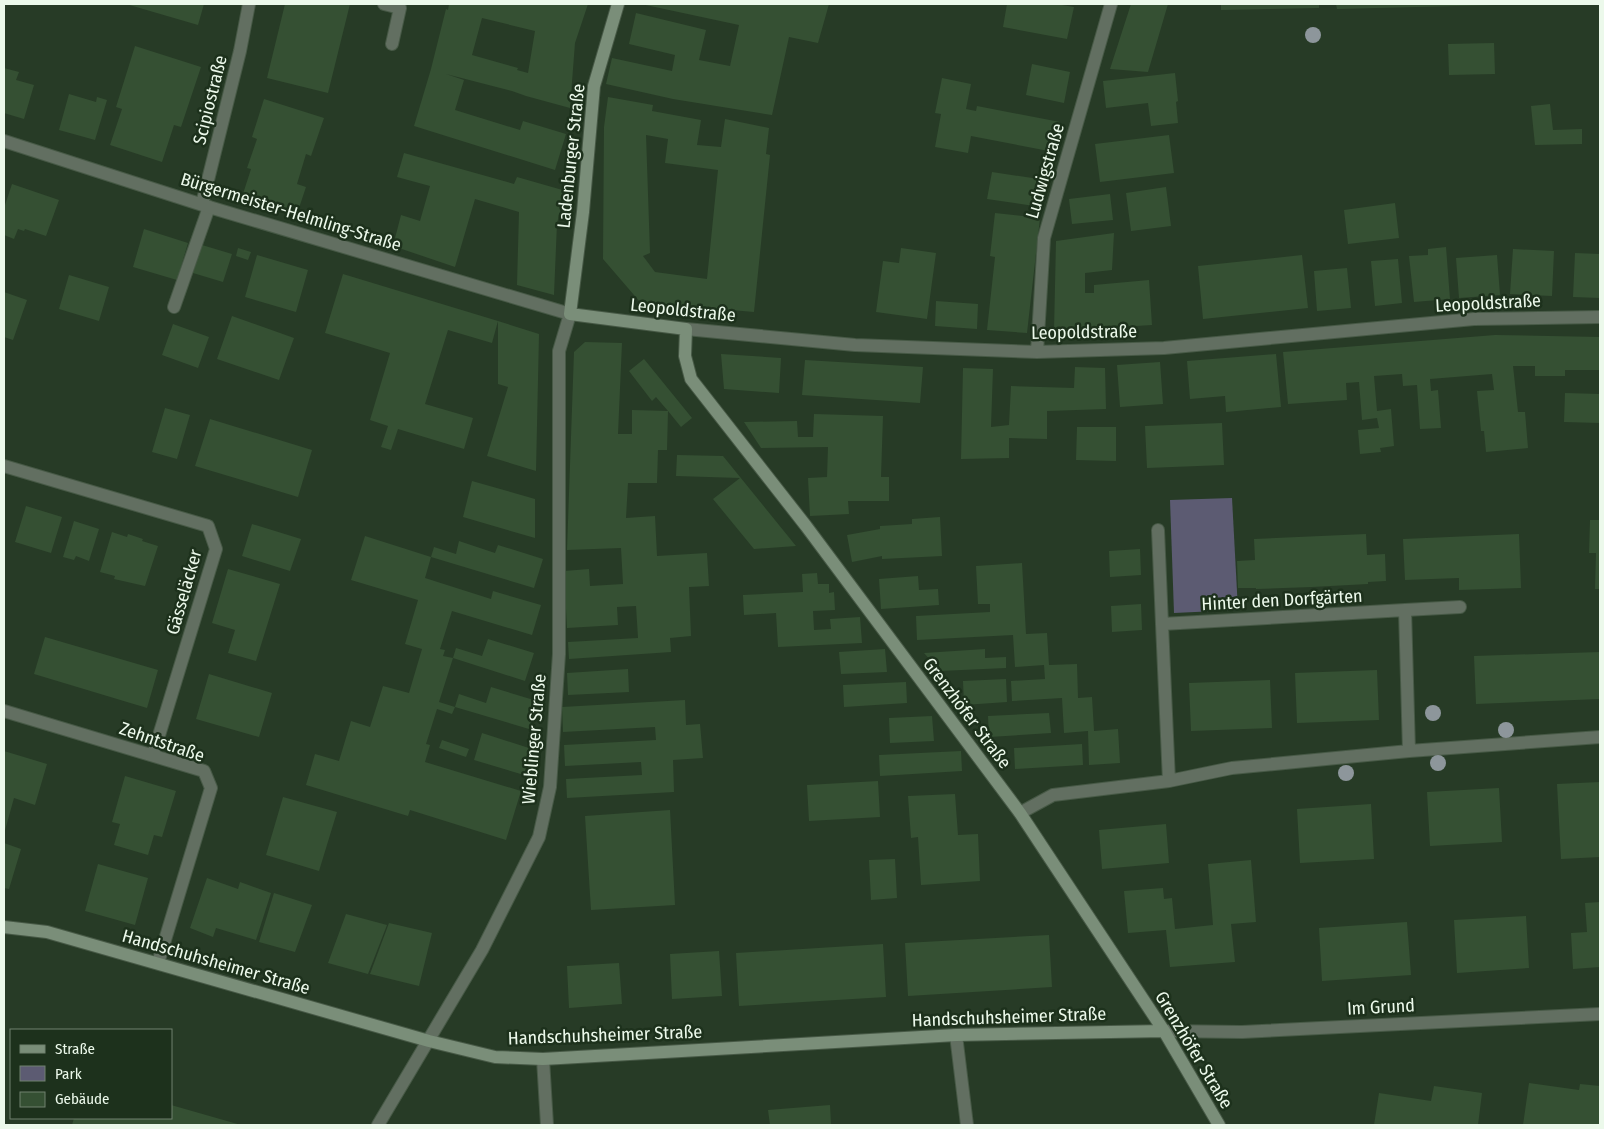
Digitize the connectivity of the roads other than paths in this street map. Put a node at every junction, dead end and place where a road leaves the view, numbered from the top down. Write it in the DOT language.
graph roads {
  1 [pos="249,4"];
  2 [pos="384,4"];
  3 [pos="618,4"];
  4 [pos="1111,4"];
  5 [pos="392,44"];
  6 [pos="4,141"];
  7 [pos="206,206"];
  8 [pos="174,307"];
  9 [pos="570,314"];
  10 [pos="1600,317"];
  11 [pos="686,329"];
  12 [pos="1037,352"];
  13 [pos="4,466"];
  14 [pos="1158,530"];
  15 [pos="1460,607"];
  16 [pos="1405,610"];
  17 [pos="1162,624"];
  18 [pos="4,711"];
  19 [pos="1600,737"];
  20 [pos="1409,751"];
  21 [pos="153,755"];
  22 [pos="1169,781"];
  23 [pos="1020,813"];
  24 [pos="4,927"];
  25 [pos="158,963"];
  26 [pos="1600,1014"];
  27 [pos="1164,1031"];
  28 [pos="956,1034"];
  29 [pos="429,1041"];
  30 [pos="543,1059"];
  31 [pos="378,1125"];
  32 [pos="547,1125"];
  33 [pos="967,1125"];
  34 [pos="1219,1125"];
  1 -- 7 [label="street, Scipiostraße"];
  2 -- 5 [label="street"];
  3 -- 9 [label="street, Ladenburger Straße"];
  4 -- 12 [label="street, Ludwigstraße"];
  6 -- 7 [label="street, Bürgermeister-Helmling-Straße"];
  7 -- 8 [label="street, Scipiostraße"];
  7 -- 9 [label="street, Bürgermeister-Helmling-Straße"];
  9 -- 11 [label="street, Leopoldstraße"];
  9 -- 29 [label="street, Wieblinger Straße"];
  10 -- 12 [label="street, Leopoldstraße"];
  11 -- 12 [label="street, Leopoldstraße"];
  11 -- 23 [label="street, Grenzhöfer Straße"];
  13 -- 21 [label="street, Gässeläcker"];
  14 -- 17 [label="street"];
  15 -- 16 [label="street, Hinter den Dorfgärten"];
  16 -- 17 [label="street, Hinter den Dorfgärten"];
  16 -- 20 [label="street"];
  17 -- 22 [label="street"];
  18 -- 21 [label="street, Zehntstraße"];
  19 -- 20 [label="street"];
  20 -- 22 [label="street"];
  21 -- 25 [label="street, Zehntstraße"];
  22 -- 23 [label="street"];
  23 -- 27 [label="street, Grenzhöfer Straße"];
  24 -- 25 [label="street, Handschuhsheimer Straße"];
  25 -- 29 [label="street, Handschuhsheimer Straße"];
  26 -- 27 [label="street, Im Grund"];
  27 -- 28 [label="street, Handschuhsheimer Straße"];
  27 -- 34 [label="street, Grenzhöfer Straße"];
  28 -- 30 [label="street, Handschuhsheimer Straße"];
  28 -- 33 [label="street"];
  29 -- 30 [label="street, Handschuhsheimer Straße"];
  29 -- 31 [label="street, Wieblinger Straße"];
  30 -- 32 [label="street"];
}
